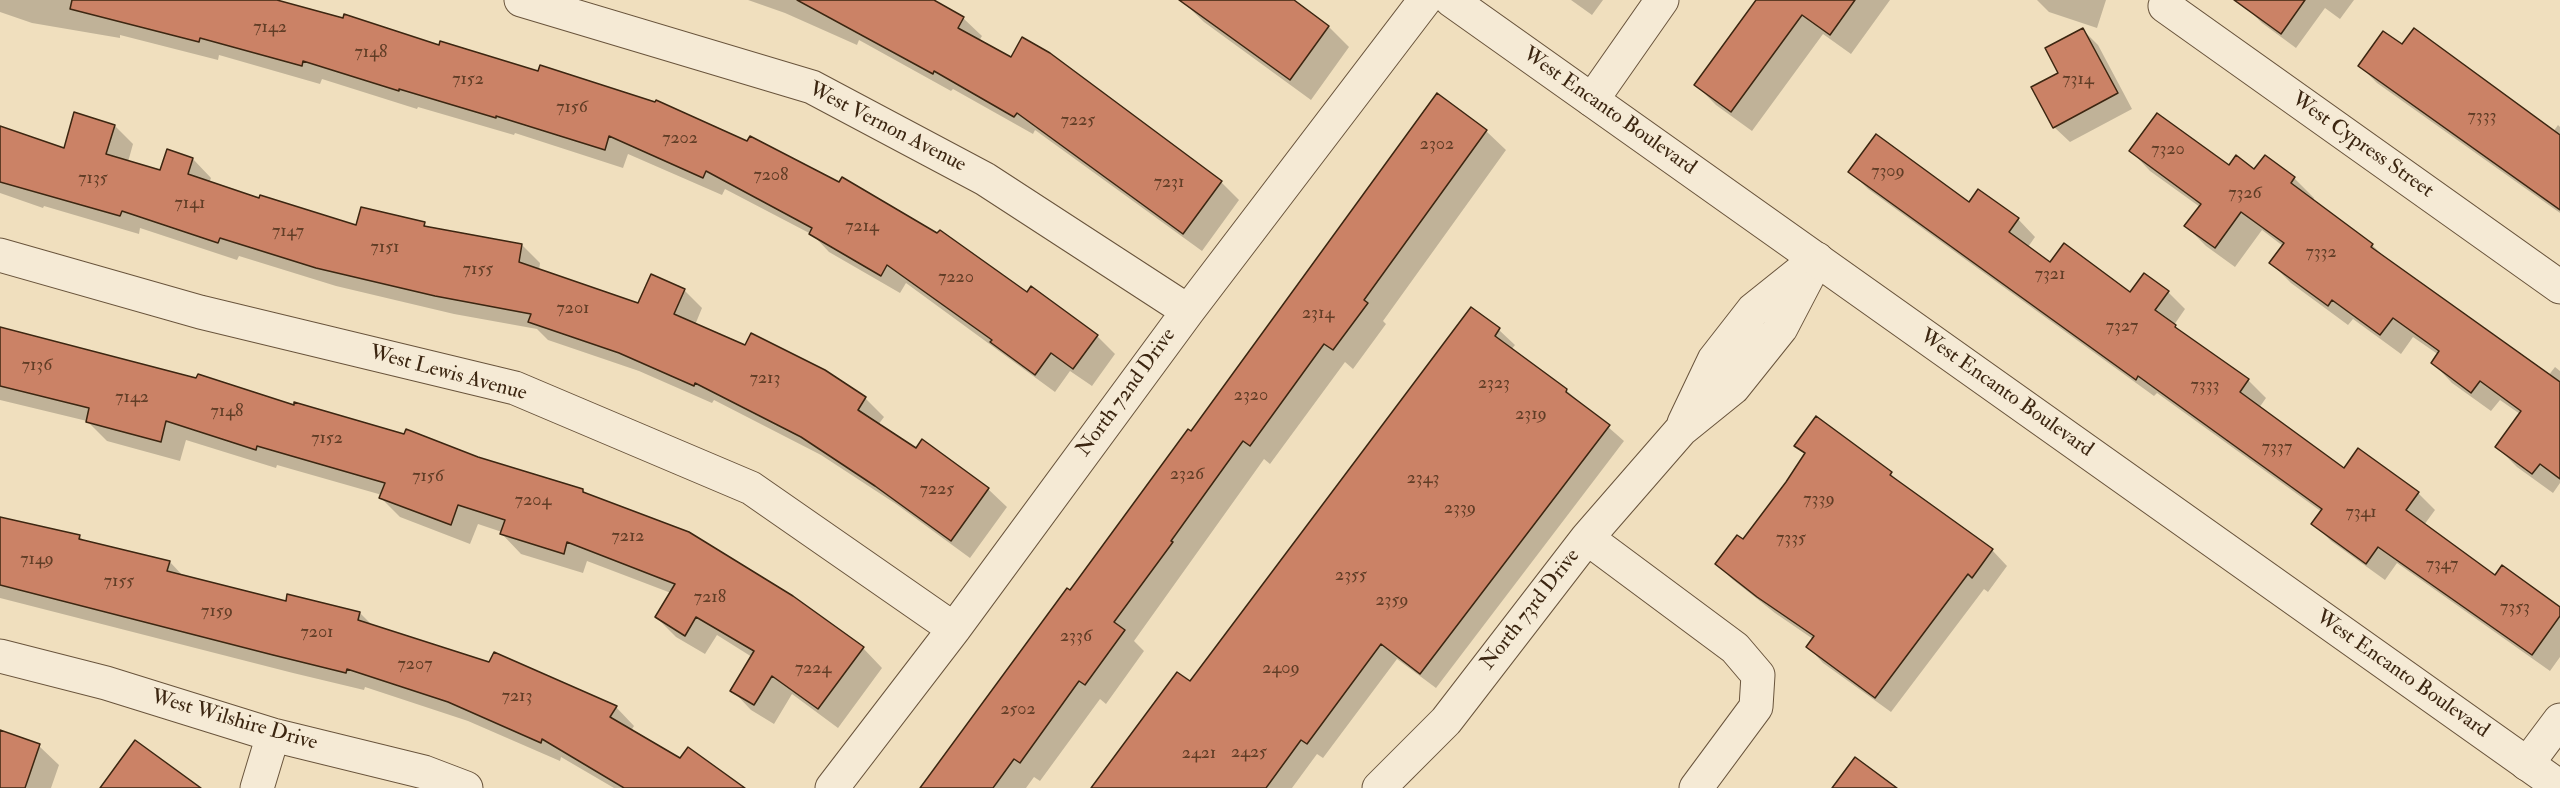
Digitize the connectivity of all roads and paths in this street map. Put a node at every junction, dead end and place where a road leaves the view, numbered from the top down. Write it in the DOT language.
graph roads {
  1 [pos="520,0"];
  2 [pos="1425,0"];
  3 [pos="1451,0"];
  4 [pos="1662,0"];
  5 [pos="2167,3"];
  6 [pos="1592,100"];
  7 [pos="0,255"];
  8 [pos="1817,259"];
  9 [pos="2560,287"];
  10 [pos="1188,311"];
  11 [pos="1587,538"];
  12 [pos="954,628"];
  13 [pos="0,656"];
  14 [pos="2560,720"];
  15 [pos="273,735"];
  16 [pos="2527,764"];
  17 [pos="2560,787"];
  18 [pos="257,788"];
  19 [pos="466,788"];
  20 [pos="832,788"];
  21 [pos="1379,788"];
  22 [pos="1696,788"];
  1 -- 10 [label="street, West Vernon Avenue"];
  2 -- 10 [label="street, North 72nd Drive"];
  3 -- 6 [label="street, West Encanto Boulevard"];
  4 -- 6 [label="street"];
  5 -- 9 [label="street, West Cypress Street"];
  6 -- 8 [label="street, West Encanto Boulevard"];
  7 -- 12 [label="street, West Lewis Avenue"];
  8 -- 11 [label="street, North 73rd Drive"];
  8 -- 16 [label="street, West Encanto Boulevard"];
  10 -- 12 [label="street, North 72nd Drive"];
  11 -- 21 [label="street, North 73rd Drive"];
  11 -- 22 [label="street"];
  12 -- 20 [label="street, North 72nd Drive"];
  13 -- 15 [label="street, West Wilshire Drive"];
  14 -- 16 [label="street"];
  15 -- 18 [label="street"];
  15 -- 19 [label="street, West Wilshire Drive"];
  16 -- 17 [label="street, West Encanto Boulevard"];
}
